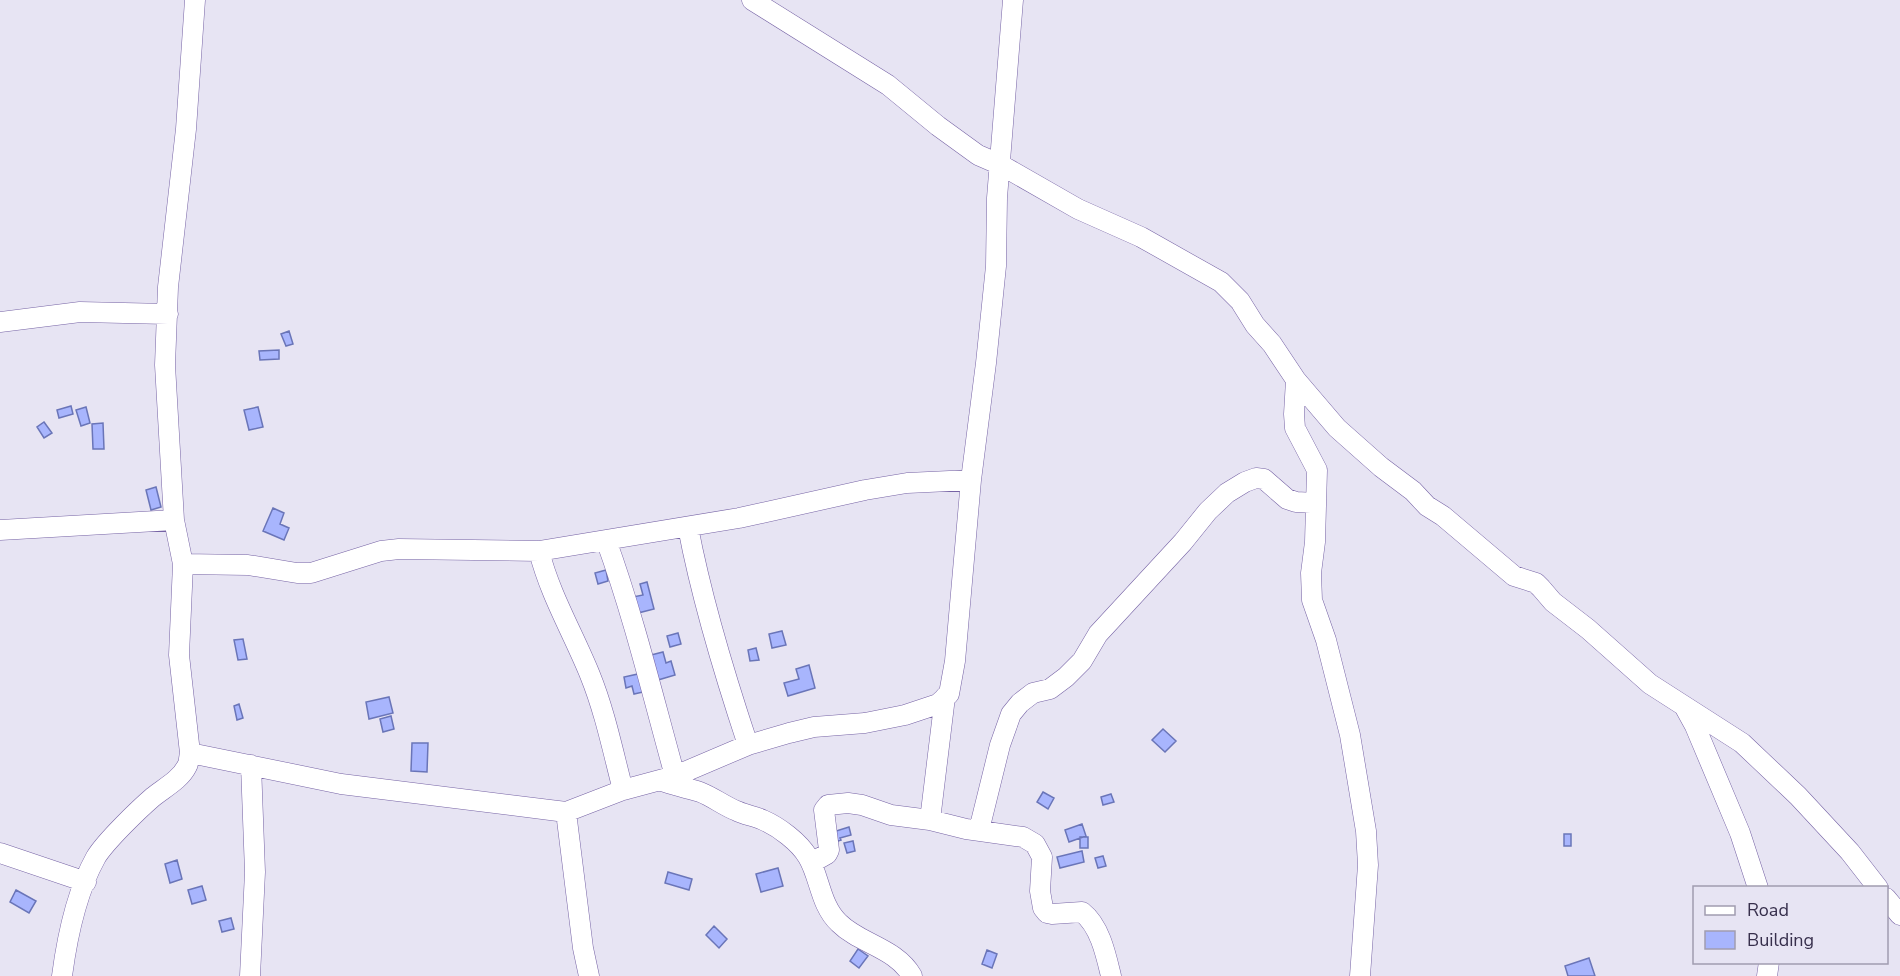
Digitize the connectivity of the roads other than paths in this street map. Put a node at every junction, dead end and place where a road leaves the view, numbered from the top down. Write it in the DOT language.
graph roads {
  1 [pos="195,0"];
  2 [pos="752,0"];
  3 [pos="1013,0"];
  4 [pos="1001,165"];
  5 [pos="168,314"];
  6 [pos="0,322"];
  7 [pos="1296,380"];
  8 [pos="971,480"];
  9 [pos="1316,503"];
  10 [pos="174,520"];
  11 [pos="688,527"];
  12 [pos="0,530"];
  13 [pos="606,540"];
  14 [pos="539,551"];
  15 [pos="183,564"];
  16 [pos="945,697"];
  17 [pos="1683,703"];
  18 [pos="748,745"];
  19 [pos="190,753"];
  20 [pos="251,765"];
  21 [pos="668,778"];
  22 [pos="623,790"];
  23 [pos="566,812"];
  24 [pos="930,820"];
  25 [pos="979,830"];
  26 [pos="0,853"];
  27 [pos="812,863"];
  28 [pos="86,882"];
  29 [pos="1757,886"];
  30 [pos="1876,886"];
  31 [pos="1888,899"];
  32 [pos="1900,915"];
  33 [pos="63,976"];
  34 [pos="249,976"];
  35 [pos="590,976"];
  36 [pos="912,976"];
  37 [pos="1111,976"];
  38 [pos="1360,976"];
  1 -- 5 [label="street"];
  2 -- 4 [label="street"];
  3 -- 4 [label="street"];
  4 -- 7 [label="street"];
  4 -- 8 [label="street"];
  5 -- 6 [label="street"];
  5 -- 10 [label="street"];
  7 -- 9 [label="street"];
  7 -- 17 [label="street"];
  8 -- 11 [label="street"];
  8 -- 16 [label="street"];
  9 -- 25 [label="street"];
  9 -- 38 [label="street"];
  10 -- 12 [label="street"];
  10 -- 15 [label="street"];
  11 -- 13 [label="street"];
  11 -- 18 [label="street"];
  13 -- 14 [label="street"];
  13 -- 21 [label="street"];
  14 -- 15 [label="street"];
  14 -- 22 [label="street"];
  15 -- 19 [label="street"];
  16 -- 18 [label="street"];
  16 -- 24 [label="street"];
  17 -- 29 [label="street"];
  17 -- 30 [label="street"];
  18 -- 21 [label="street"];
  19 -- 20 [label="street"];
  19 -- 28 [label="street"];
  20 -- 23 [label="street"];
  20 -- 34 [label="street"];
  21 -- 22 [label="street"];
  21 -- 27 [label="street"];
  22 -- 23 [label="street"];
  23 -- 35 [label="street"];
  24 -- 25 [label="street"];
  24 -- 27 [label="street"];
  25 -- 37 [label="street"];
  26 -- 28 [label="street"];
  27 -- 36 [label="street"];
  28 -- 33 [label="street"];
  31 -- 32 [label="street"];
}
